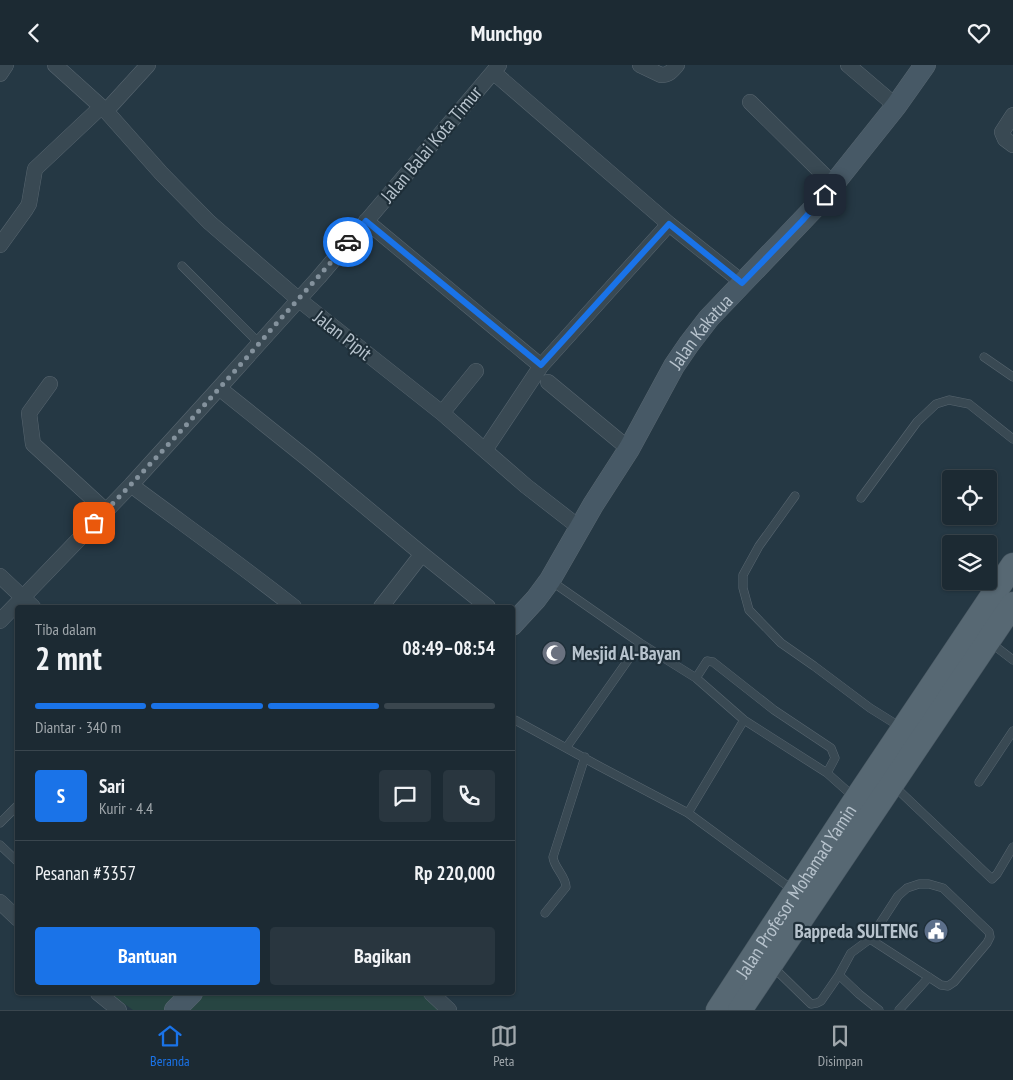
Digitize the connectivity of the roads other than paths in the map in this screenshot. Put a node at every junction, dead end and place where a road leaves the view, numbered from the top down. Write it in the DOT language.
graph roads {
  1 [pos="6,65"];
  2 [pos="55,65"];
  3 [pos="148,65"];
  4 [pos="640,65"];
  5 [pos="677,65"];
  6 [pos="848,65"];
  7 [pos="925,65"];
  8 [pos="496,68"];
  9 [pos="0,74"];
  10 [pos="750,103"];
  11 [pos="896,106"];
  12 [pos="103,109"];
  13 [pos="1013,115"];
  14 [pos="1013,145"];
  15 [pos="834,185"];
  16 [pos="366,221"];
  17 [pos="669,224"];
  18 [pos="0,245"];
  19 [pos="182,266"];
  20 [pos="742,283"];
  21 [pos="298,299"];
  22 [pos="259,343"];
  23 [pos="984,357"];
  24 [pos="541,365"];
  25 [pos="476,371"];
  26 [pos="1013,377"];
  27 [pos="548,382"];
  28 [pos="50,384"];
  29 [pos="219,388"];
  30 [pos="442,413"];
  31 [pos="1013,439"];
  32 [pos="629,449"];
  33 [pos="485,450"];
  34 [pos="132,485"];
  35 [pos="796,496"];
  36 [pos="861,498"];
  37 [pos="106,511"];
  38 [pos="580,528"];
  39 [pos="422,554"];
  40 [pos="1013,565"];
  41 [pos="0,576"];
  42 [pos="550,580"];
  43 [pos="28,603"];
  44 [pos="1013,604"];
  45 [pos="291,605"];
  46 [pos="383,605"];
  47 [pos="486,605"];
  48 [pos="15,611"];
  49 [pos="0,621"];
  50 [pos="515,622"];
  51 [pos="979,635"];
  52 [pos="640,643"];
  53 [pos="1013,660"];
  54 [pos="696,678"];
  55 [pos="515,720"];
  56 [pos="744,720"];
  57 [pos="903,729"];
  58 [pos="1013,731"];
  59 [pos="566,748"];
  60 [pos="584,757"];
  61 [pos="827,773"];
  62 [pos="883,778"];
  63 [pos="979,782"];
  64 [pos="856,799"];
  65 [pos="15,808"];
  66 [pos="688,813"];
  67 [pos="0,823"];
  68 [pos="0,845"];
  69 [pos="1013,847"];
  70 [pos="15,859"];
  71 [pos="796,892"];
  72 [pos="0,902"];
  73 [pos="545,913"];
  74 [pos="15,916"];
  75 [pos="870,939"];
  76 [pos="770,964"];
  77 [pos="839,975"];
  78 [pos="929,977"];
  79 [pos="100,995"];
  80 [pos="433,995"];
  81 [pos="119,1010"];
  82 [pos="449,1010"];
  83 [pos="718,1010"];
  84 [pos="740,1010"];
  85 [pos="879,1010"];
  86 [pos="899,1010"];
  1 -- 9 [label="street"];
  2 -- 12 [label="street, Jalan Pipit"];
  3 -- 12 [label="street"];
  4 -- 5 [label="street"];
  6 -- 11 [label="street"];
  7 -- 11 [label="street, Jalan Kakatua"];
  8 -- 16 [label="street, Jalan Balai Kota Timur"];
  8 -- 17 [label="street"];
  10 -- 15 [label="street"];
  11 -- 15 [label="street, Jalan Kakatua"];
  12 -- 18 [label="street"];
  12 -- 21 [label="street, Jalan Pipit"];
  13 -- 14 [label="street"];
  15 -- 20 [label="street, Jalan Kakatua"];
  16 -- 21 [label="street, Jalan Balai Kota Timur"];
  16 -- 24 [label="street"];
  17 -- 20 [label="street"];
  17 -- 24 [label="street"];
  19 -- 22 [label="lane"];
  20 -- 32 [label="street, Jalan Kakatua"];
  21 -- 22 [label="street, Jalan Balai Kota Timur"];
  21 -- 30 [label="street, Jalan Pipit"];
  22 -- 29 [label="street, Jalan Balai Kota Timur"];
  23 -- 26 [label="lane"];
  24 -- 33 [label="street"];
  25 -- 30 [label="street"];
  27 -- 32 [label="street"];
  28 -- 37 [label="street"];
  29 -- 34 [label="street, Jalan Balai Kota Timur"];
  29 -- 39 [label="street"];
  30 -- 33 [label="street, Jalan Pipit"];
  31 -- 36 [label="lane"];
  32 -- 38 [label="street, Jalan Kakatua"];
  33 -- 38 [label="street, Jalan Pipit"];
  34 -- 37 [label="street, Jalan Balai Kota Timur"];
  34 -- 45 [label="street"];
  35 -- 57 [label="lane"];
  37 -- 43 [label="street, Jalan Balai Kota Timur"];
  38 -- 42 [label="street, Jalan Kakatua"];
  39 -- 46 [label="street"];
  39 -- 47 [label="street"];
  40 -- 51 [label="main road, Jalan Profesor Mohamad Yamin"];
  41 -- 43 [label="street"];
  42 -- 50 [label="street, Jalan Kakatua"];
  42 -- 52 [label="lane"];
  44 -- 51 [label="main road, Jalan Profesor Mohamad Yamin"];
  48 -- 49 [label="street, Jalan Balai Kota Timur"];
  51 -- 53 [label="lane"];
  51 -- 57 [label="main road, Jalan Profesor Mohamad Yamin"];
  51 -- 62 [label="main road, Jalan Profesor Mohamad Yamin"];
  52 -- 54 [label="lane"];
  52 -- 59 [label="lane"];
  54 -- 56 [label="lane"];
  54 -- 61 [label="lane"];
  55 -- 59 [label="lane"];
  56 -- 61 [label="lane"];
  56 -- 66 [label="lane"];
  57 -- 62 [label="main road, Jalan Profesor Mohamad Yamin"];
  58 -- 63 [label="lane"];
  59 -- 60 [label="lane"];
  60 -- 66 [label="lane"];
  60 -- 73 [label="lane"];
  61 -- 64 [label="lane"];
  62 -- 64 [label="main road, Jalan Profesor Mohamad Yamin"];
  62 -- 69 [label="lane"];
  62 -- 76 [label="main road, Jalan Profesor Mohamad Yamin"];
  64 -- 71 [label="main road, Jalan Profesor Mohamad Yamin"];
  65 -- 67 [label="lane"];
  66 -- 71 [label="lane"];
  68 -- 70 [label="lane"];
  71 -- 83 [label="main road, Jalan Profesor Mohamad Yamin"];
  72 -- 74 [label="street"];
  75 -- 77 [label="lane"];
  75 -- 78 [label="lane"];
  75 -- 78 [label="lane"];
  76 -- 77 [label="lane"];
  76 -- 84 [label="main road, Jalan Profesor Mohamad Yamin"];
  77 -- 85 [label="lane"];
  78 -- 86 [label="lane"];
  79 -- 81 [label="street"];
  80 -- 82 [label="street"];
}
